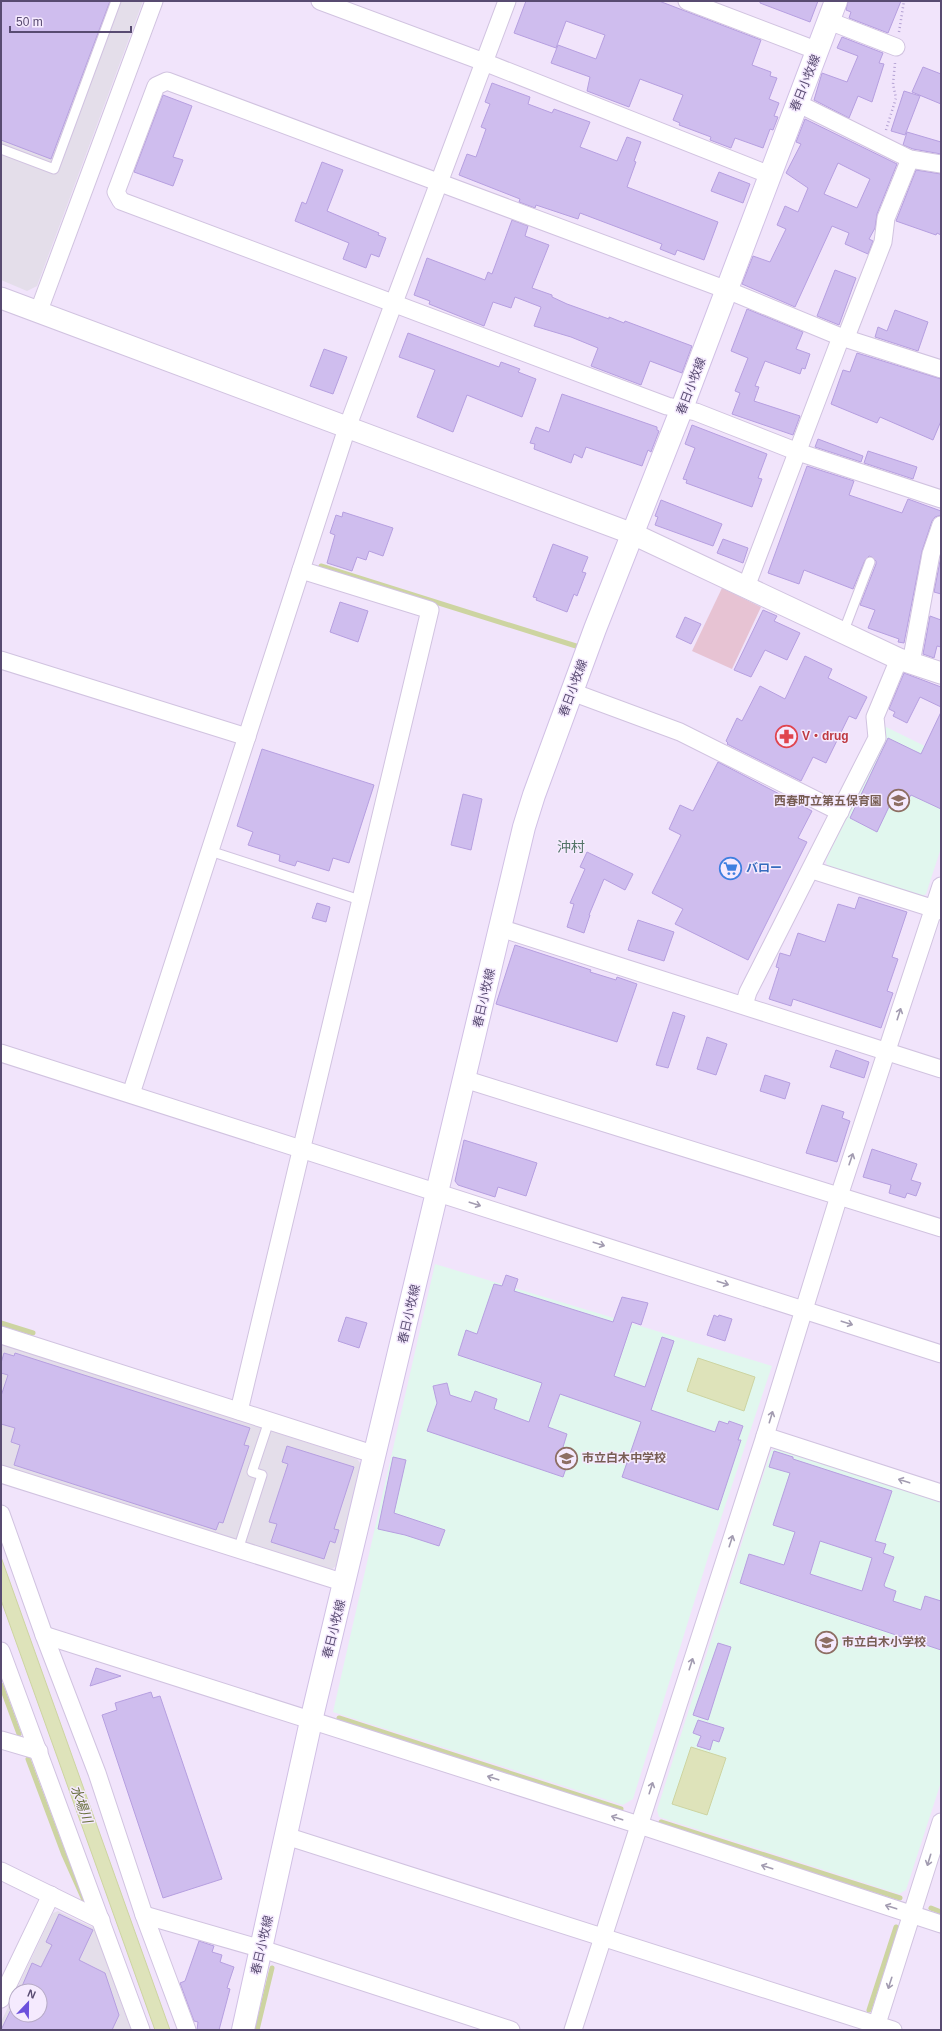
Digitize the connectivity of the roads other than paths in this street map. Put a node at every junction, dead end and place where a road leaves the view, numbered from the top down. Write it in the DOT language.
graph roads {
  1 [pos="116,1"];
  2 [pos="154,1"];
  3 [pos="320,1"];
  4 [pos="507,1"];
  5 [pos="687,1"];
  6 [pos="833,11"];
  7 [pos="896,47"];
  8 [pos="818,51"];
  9 [pos="484,62"];
  10 [pos="797,103"];
  11 [pos="1,149"];
  12 [pos="910,159"];
  13 [pos="941,164"];
  14 [pos="770,174"];
  15 [pos="439,182"];
  16 [pos="728,290"];
  17 [pos="1,298"];
  18 [pos="394,303"];
  19 [pos="38,313"];
  20 [pos="844,337"];
  21 [pos="941,369"];
  22 [pos="682,408"];
  23 [pos="347,428"];
  24 [pos="798,452"];
  25 [pos="941,499"];
  26 [pos="941,525"];
  27 [pos="633,534"];
  28 [pos="870,562"];
  29 [pos="301,570"];
  30 [pos="746,587"];
  31 [pos="843,633"];
  32 [pos="1,660"];
  33 [pos="905,661"];
  34 [pos="941,673"];
  35 [pos="572,692"];
  36 [pos="247,737"];
  37 [pos="840,812"];
  38 [pos="210,851"];
  39 [pos="812,870"];
  40 [pos="941,886"];
  41 [pos="360,900"];
  42 [pos="937,910"];
  43 [pos="500,928"];
  44 [pos="744,1005"];
  45 [pos="887,1051"];
  46 [pos="1,1053"];
  47 [pos="941,1069"];
  48 [pos="464,1079"];
  49 [pos="131,1094"];
  50 [pos="301,1148"];
  51 [pos="438,1192"];
  52 [pos="839,1196"];
  53 [pos="941,1228"];
  54 [pos="804,1309"];
  55 [pos="1,1335"];
  56 [pos="941,1354"];
  57 [pos="239,1411"];
  58 [pos="269,1421"];
  59 [pos="765,1436"];
  60 [pos="376,1456"];
  61 [pos="1,1474"];
  62 [pos="941,1493"];
  63 [pos="1,1514"];
  64 [pos="238,1550"];
  65 [pos="345,1583"];
  66 [pos="44,1635"];
  67 [pos="1,1651"];
  68 [pos="311,1721"];
  69 [pos="1,1740"];
  70 [pos="39,1751"];
  71 [pos="941,1822"];
  72 [pos="639,1825"];
  73 [pos="286,1836"];
  74 [pos="1,1871"];
  75 [pos="50,1895"];
  76 [pos="912,1914"];
  77 [pos="144,1915"];
  78 [pos="101,1920"];
  79 [pos="941,1924"];
  80 [pos="603,1937"];
  81 [pos="262,1949"];
  82 [pos="1,1999"];
  83 [pos="876,2027"];
  84 [pos="141,2030"];
  85 [pos="187,2030"];
  86 [pos="242,2030"];
  87 [pos="511,2030"];
  88 [pos="573,2030"];
  89 [pos="893,2030"];
  1 -- 11 [label="lane"];
  2 -- 19 [label="street"];
  3 -- 9 [label="street"];
  4 -- 9 [label="street"];
  5 -- 8 [label="street"];
  6 -- 7 [label="street"];
  6 -- 8 [label="main road, 春日小牧線"];
  8 -- 10 [label="main road, 春日小牧線"];
  9 -- 14 [label="street"];
  9 -- 15 [label="street"];
  10 -- 12 [label="street"];
  10 -- 14 [label="main road, 春日小牧線"];
  12 -- 13 [label="street"];
  12 -- 20 [label="street"];
  14 -- 16 [label="main road, 春日小牧線"];
  15 -- 16 [label="street"];
  15 -- 18 [label="street"];
  15 -- 18 [label="street"];
  16 -- 20 [label="street"];
  16 -- 22 [label="main road, 春日小牧線"];
  17 -- 19 [label="street"];
  18 -- 22 [label="street"];
  18 -- 23 [label="street"];
  19 -- 23 [label="street"];
  20 -- 21 [label="street"];
  20 -- 24 [label="street"];
  22 -- 24 [label="street"];
  22 -- 27 [label="main road, 春日小牧線"];
  23 -- 27 [label="street"];
  23 -- 29 [label="street"];
  24 -- 25 [label="street"];
  24 -- 30 [label="street"];
  26 -- 33 [label="street"];
  27 -- 30 [label="street"];
  27 -- 35 [label="main road, 春日小牧線"];
  28 -- 31 [label="lane"];
  29 -- 36 [label="street"];
  29 -- 41 [label="street"];
  30 -- 31 [label="street"];
  31 -- 33 [label="street"];
  32 -- 36 [label="street"];
  33 -- 34 [label="street"];
  33 -- 37 [label="street"];
  35 -- 37 [label="street"];
  35 -- 43 [label="main road, 春日小牧線"];
  36 -- 38 [label="street"];
  37 -- 39 [label="street"];
  38 -- 41 [label="lane"];
  38 -- 49 [label="street"];
  39 -- 42 [label="street"];
  39 -- 44 [label="street"];
  40 -- 42 [label="street"];
  41 -- 50 [label="street"];
  45 -- 42 [label="street, one-way"];
  43 -- 44 [label="street"];
  43 -- 48 [label="main road, 春日小牧線"];
  44 -- 45 [label="street"];
  45 -- 47 [label="street"];
  52 -- 45 [label="street, one-way"];
  46 -- 49 [label="street"];
  48 -- 51 [label="main road, 春日小牧線"];
  48 -- 52 [label="street"];
  49 -- 50 [label="street"];
  50 -- 51 [label="street"];
  50 -- 57 [label="street"];
  51 -- 54 [label="street, one-way"];
  51 -- 60 [label="main road, 春日小牧線"];
  52 -- 53 [label="street"];
  52 -- 54 [label="street"];
  54 -- 56 [label="street, one-way"];
  59 -- 54 [label="street, one-way"];
  55 -- 57 [label="street"];
  57 -- 58 [label="street"];
  58 -- 60 [label="street"];
  58 -- 64 [label="lane"];
  62 -- 59 [label="street, one-way"];
  72 -- 59 [label="street, one-way"];
  60 -- 65 [label="main road, 春日小牧線"];
  61 -- 64 [label="street"];
  63 -- 66 [label="street"];
  64 -- 65 [label="street"];
  65 -- 68 [label="main road, 春日小牧線"];
  66 -- 68 [label="street"];
  66 -- 77 [label="street"];
  67 -- 70 [label="street"];
  72 -- 68 [label="street, one-way"];
  68 -- 73 [label="main road, 春日小牧線"];
  69 -- 70 [label="street"];
  70 -- 78 [label="street"];
  71 -- 76 [label="street, one-way"];
  76 -- 72 [label="street, one-way"];
  72 -- 80 [label="street"];
  73 -- 80 [label="street"];
  73 -- 81 [label="main road, 春日小牧線"];
  74 -- 75 [label="street"];
  75 -- 78 [label="street"];
  75 -- 82 [label="street"];
  76 -- 79 [label="street"];
  76 -- 83 [label="street, one-way"];
  77 -- 81 [label="street"];
  77 -- 85 [label="street"];
  78 -- 84 [label="street"];
  80 -- 83 [label="street"];
  80 -- 88 [label="street"];
  81 -- 86 [label="main road, 春日小牧線"];
  81 -- 87 [label="street"];
  83 -- 89 [label="street"];
}
